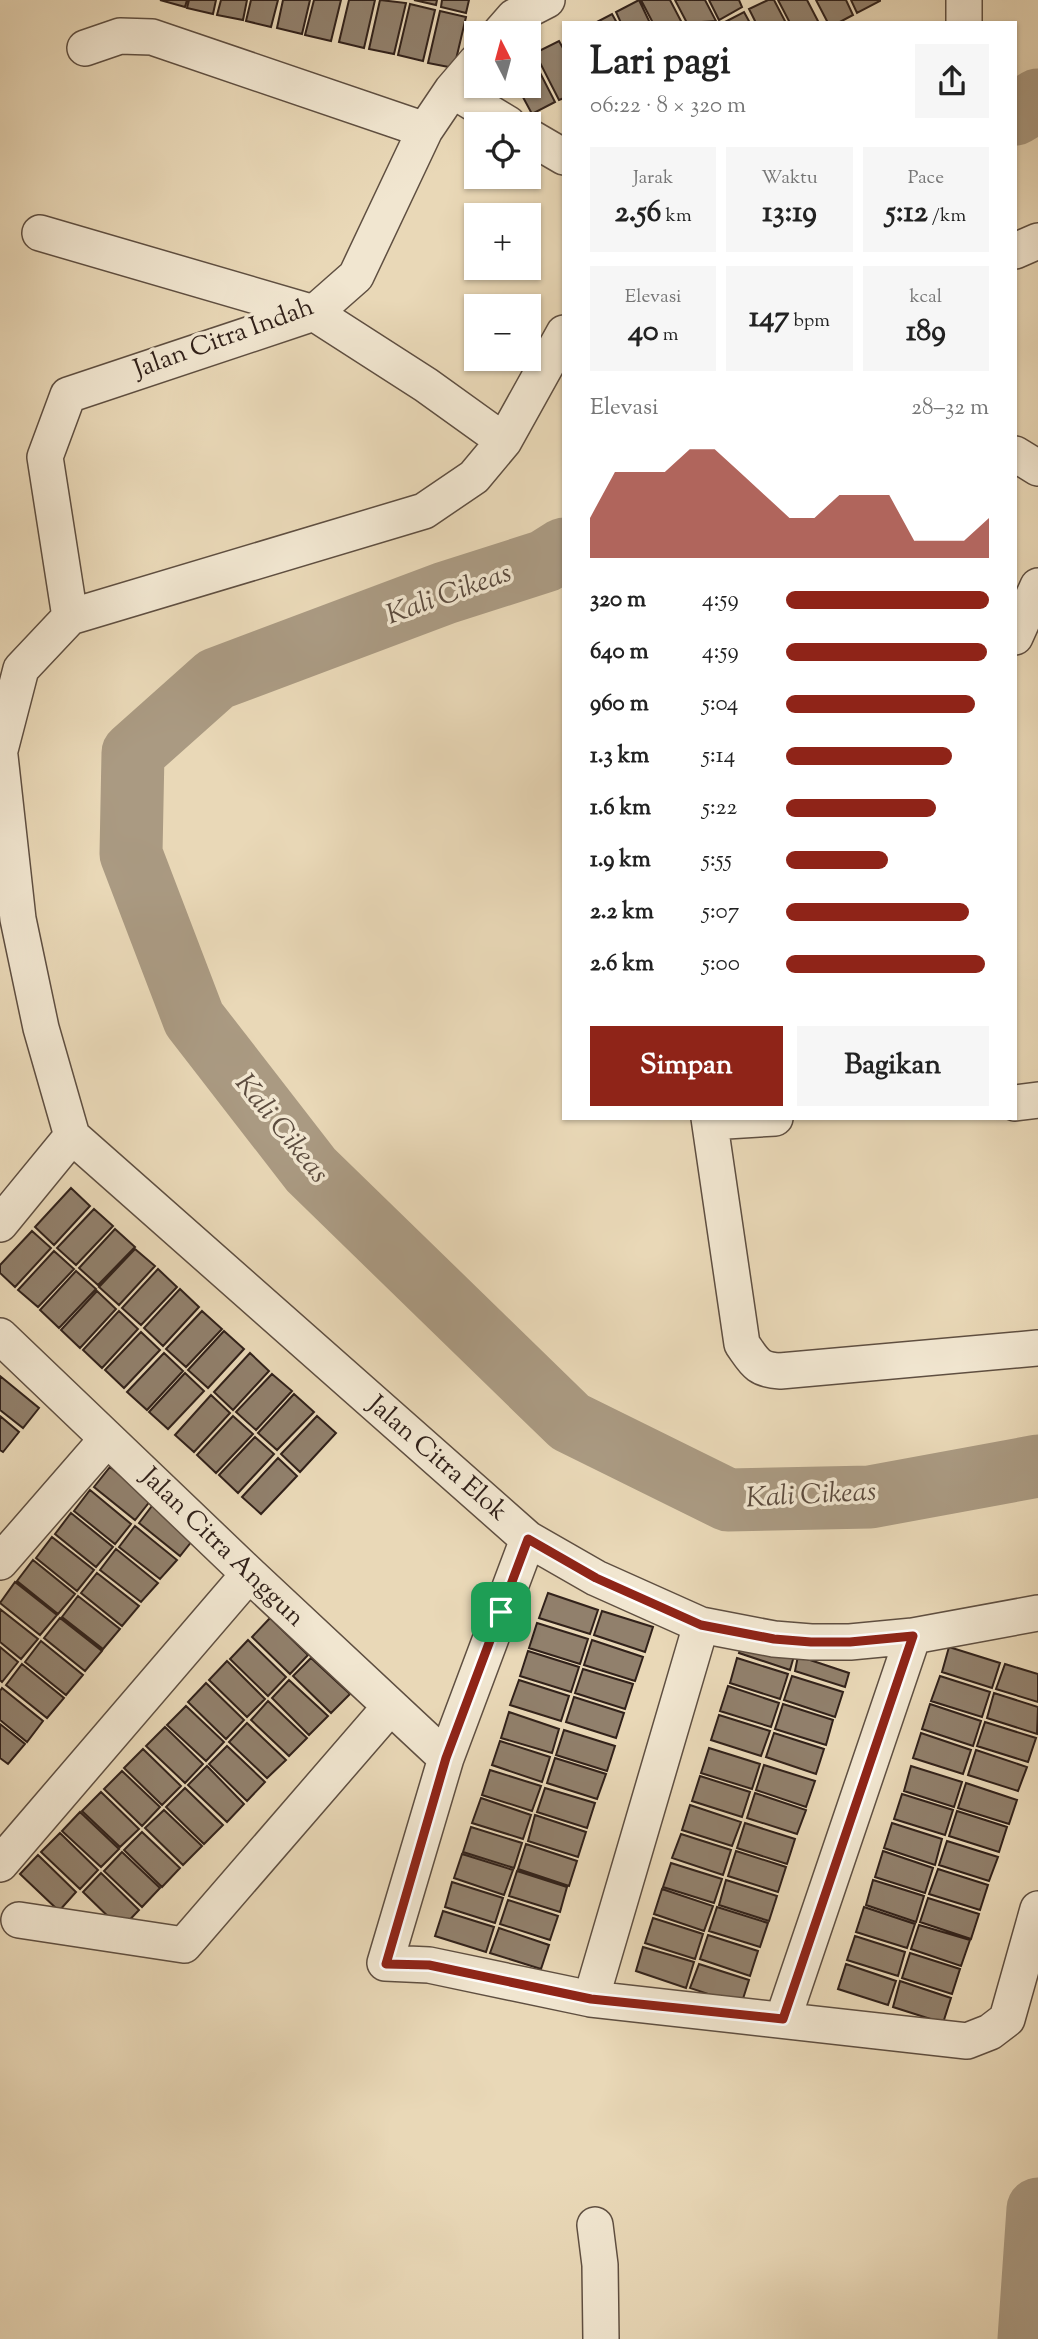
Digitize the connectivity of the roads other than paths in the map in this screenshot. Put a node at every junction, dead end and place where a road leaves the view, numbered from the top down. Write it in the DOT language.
graph roads {
  1 [pos="547,0"];
  2 [pos="964,0"];
  3 [pos="510,21"];
  4 [pos="964,21"];
  5 [pos="85,48"];
  6 [pos="464,76"];
  7 [pos="452,90"];
  8 [pos="488,112"];
  9 [pos="425,130"];
  10 [pos="541,144"];
  11 [pos="562,157"];
  12 [pos="40,233"];
  13 [pos="1038,241"];
  14 [pos="1017,250"];
  15 [pos="314,313"];
  16 [pos="562,337"];
  17 [pos="504,441"];
  18 [pos="1017,455"];
  19 [pos="1038,468"];
  20 [pos="1038,586"];
  21 [pos="70,618"];
  22 [pos="1017,633"];
  23 [pos="6,696"];
  24 [pos="0,750"];
  25 [pos="0,756"];
  26 [pos="1038,1100"];
  27 [pos="1017,1103"];
  28 [pos="709,1120"];
  29 [pos="72,1136"];
  30 [pos="0,1224"];
  31 [pos="0,1336"];
  32 [pos="1038,1348"];
  33 [pos="107,1439"];
  34 [pos="528,1539"];
  35 [pos="0,1562"];
  36 [pos="249,1574"];
  37 [pos="1038,1613"];
  38 [pos="701,1625"];
  39 [pos="913,1636"];
  40 [pos="390,1707"];
  41 [pos="446,1758"];
  42 [pos="0,1864"];
  43 [pos="1038,1909"];
  44 [pos="19,1920"];
  45 [pos="591,1999"];
  46 [pos="783,2019"];
  47 [pos="595,2225"];
  48 [pos="601,2339"];
  1 -- 3 [label="street"];
  2 -- 4 [label="street"];
  5 -- 9 [label="street"];
  6 -- 7 [label="street, Jalan Citra Indah"];
  7 -- 8 [label="street"];
  7 -- 9 [label="street, Jalan Citra Indah"];
  9 -- 15 [label="street, Jalan Citra Indah"];
  10 -- 11 [label="street"];
  12 -- 15 [label="street"];
  13 -- 14 [label="street"];
  15 -- 17 [label="street"];
  15 -- 21 [label="street, Jalan Citra Indah"];
  16 -- 17 [label="street"];
  17 -- 21 [label="street"];
  18 -- 19 [label="street"];
  20 -- 22 [label="street"];
  21 -- 23 [label="street"];
  23 -- 24 [label="street"];
  25 -- 29 [label="street"];
  26 -- 27 [label="street"];
  28 -- 32 [label="street"];
  29 -- 30 [label="street"];
  29 -- 34 [label="street, Jalan Citra Elok"];
  31 -- 33 [label="street, Jalan Citra Anggun"];
  33 -- 35 [label="street"];
  33 -- 36 [label="street, Jalan Citra Anggun"];
  34 -- 38 [label="street, Jalan Citra Elok"];
  34 -- 41 [label="street"];
  36 -- 40 [label="street, Jalan Citra Anggun"];
  36 -- 42 [label="street"];
  37 -- 39 [label="street, Jalan Citra Elok"];
  38 -- 39 [label="street, Jalan Citra Elok"];
  38 -- 45 [label="street"];
  39 -- 46 [label="street"];
  40 -- 41 [label="street, Jalan Citra Anggun"];
  40 -- 44 [label="street"];
  41 -- 45 [label="street"];
  43 -- 46 [label="street"];
  45 -- 46 [label="street"];
  47 -- 48 [label="street"];
}
